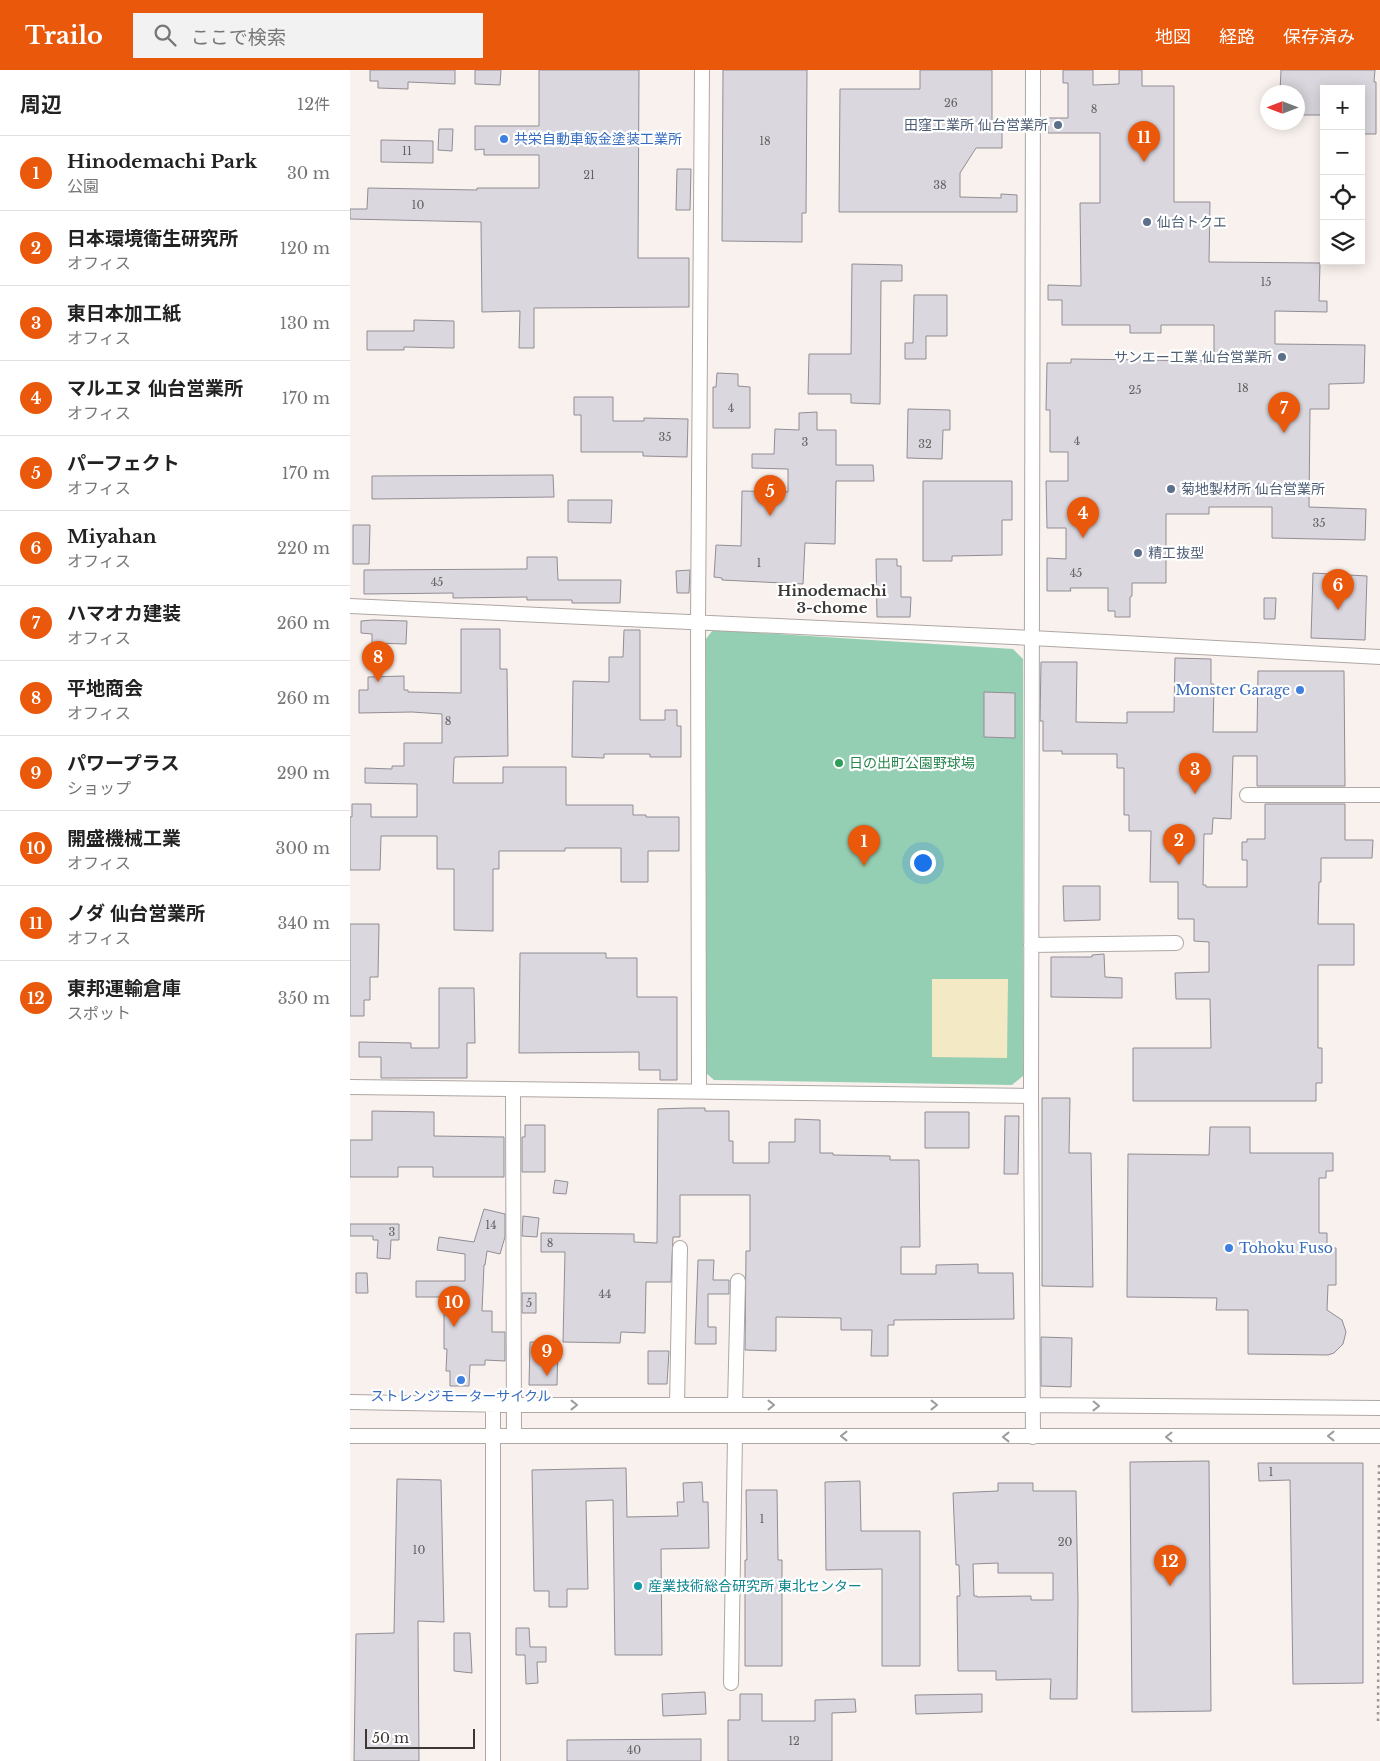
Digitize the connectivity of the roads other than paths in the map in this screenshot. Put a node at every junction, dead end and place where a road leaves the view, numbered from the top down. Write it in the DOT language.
graph roads {
  1 [pos="702,70"];
  2 [pos="1034,70"];
  3 [pos="350,606"];
  4 [pos="698,622"];
  5 [pos="1032,638"];
  6 [pos="1380,657"];
  7 [pos="1247,795"];
  8 [pos="1380,795"];
  9 [pos="1176,943"];
  10 [pos="1031,945"];
  11 [pos="350,1087"];
  12 [pos="513,1090"];
  13 [pos="699,1091"];
  14 [pos="1030,1096"];
  15 [pos="680,1248"];
  16 [pos="738,1281"];
  17 [pos="350,1402"];
  18 [pos="493,1404"];
  19 [pos="515,1405"];
  20 [pos="677,1405"];
  21 [pos="736,1405"];
  22 [pos="1032,1406"];
  23 [pos="1380,1408"];
  24 [pos="350,1436"];
  25 [pos="494,1436"];
  26 [pos="514,1436"];
  27 [pos="735,1436"];
  28 [pos="1380,1436"];
  29 [pos="1033,1437"];
  30 [pos="731,1683"];
  31 [pos="493,1761"];
  1 -- 4 [label="street"];
  2 -- 5 [label="street"];
  3 -- 4 [label="street"];
  4 -- 5 [label="street"];
  4 -- 13 [label="street"];
  5 -- 6 [label="street"];
  5 -- 10 [label="street"];
  7 -- 8 [label="street"];
  9 -- 10 [label="street"];
  10 -- 14 [label="street"];
  11 -- 12 [label="street"];
  12 -- 13 [label="street"];
  12 -- 19 [label="street"];
  13 -- 14 [label="street"];
  14 -- 22 [label="street"];
  15 -- 20 [label="street"];
  16 -- 21 [label="street"];
  17 -- 18 [label="street"];
  18 -- 19 [label="street"];
  18 -- 25 [label="street"];
  19 -- 20 [label="street, one-way"];
  19 -- 26 [label="street"];
  20 -- 21 [label="street"];
  21 -- 22 [label="street, one-way"];
  22 -- 23 [label="street, one-way"];
  22 -- 29 [label="street"];
  24 -- 25 [label="street"];
  25 -- 26 [label="street"];
  25 -- 31 [label="street"];
  26 -- 27 [label="street"];
  29 -- 27 [label="street, one-way"];
  27 -- 30 [label="street"];
  28 -- 29 [label="street, one-way"];
}
